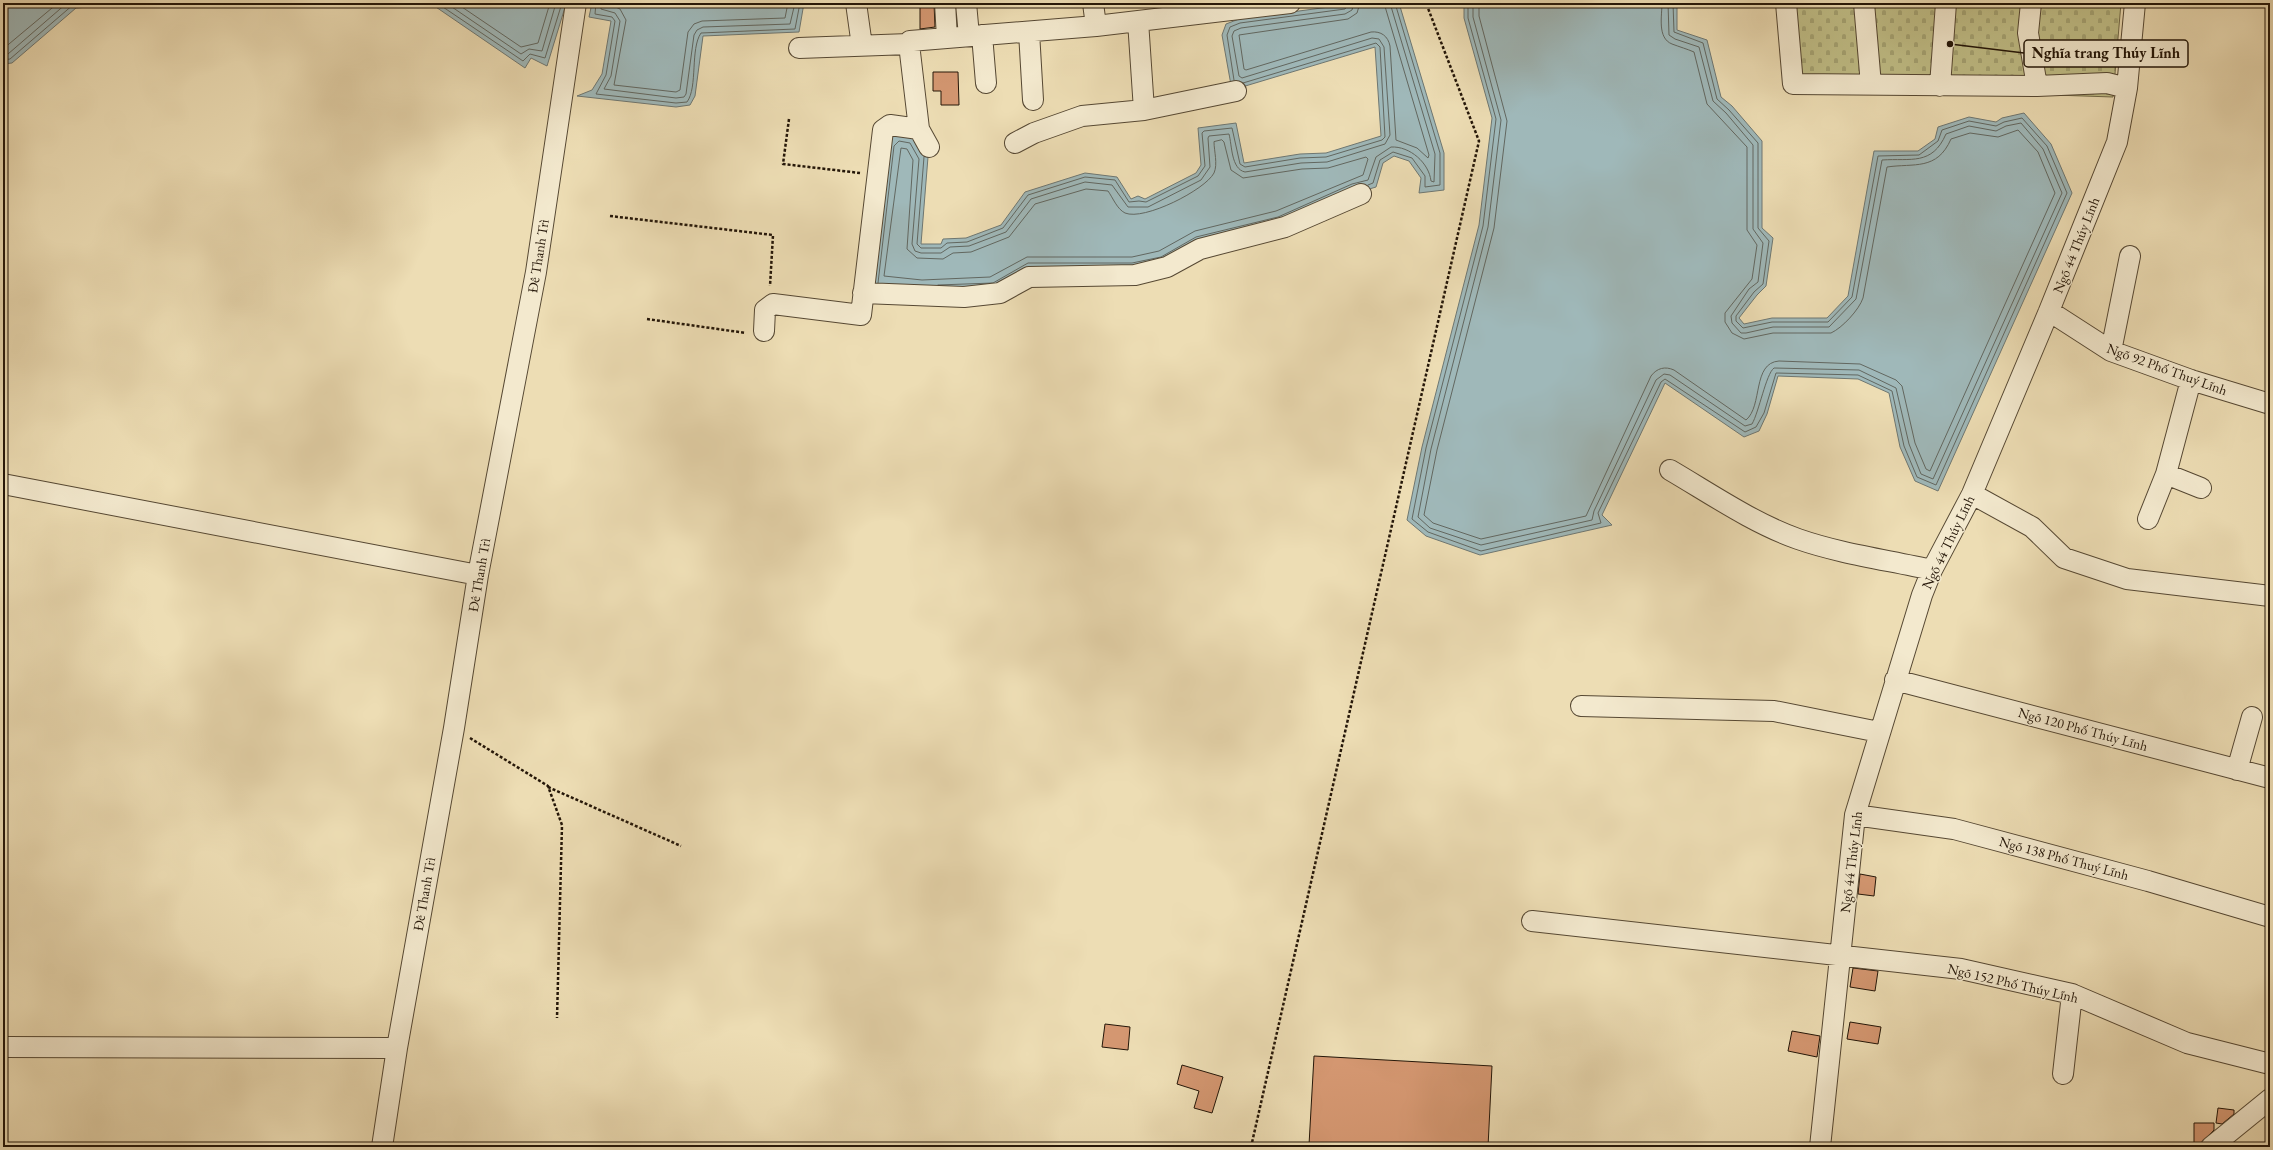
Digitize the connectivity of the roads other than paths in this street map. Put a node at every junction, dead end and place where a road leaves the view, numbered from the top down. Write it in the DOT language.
graph roads {
  1 [pos="856,3"];
  2 [pos="945,3"];
  3 [pos="966,3"];
  4 [pos="1092,3"];
  5 [pos="1290,3"];
  6 [pos="1786,3"];
  7 [pos="1864,3"];
  8 [pos="1946,3"];
  9 [pos="2031,3"];
  10 [pos="2135,3"];
  11 [pos="576,9"];
  12 [pos="1138,21"];
  13 [pos="1096,26"];
  14 [pos="1029,32"];
  15 [pos="975,36"];
  16 [pos="947,38"];
  17 [pos="909,44"];
  18 [pos="862,46"];
  19 [pos="799,48"];
  20 [pos="986,83"];
  21 [pos="1871,85"];
  22 [pos="1940,86"];
  23 [pos="2037,86"];
  24 [pos="2127,88"];
  25 [pos="1236,91"];
  26 [pos="1033,100"];
  27 [pos="1144,110"];
  28 [pos="919,129"];
  29 [pos="1016,143"];
  30 [pos="929,147"];
  31 [pos="1361,194"];
  32 [pos="2130,256"];
  33 [pos="863,293"];
  34 [pos="2049,311"];
  35 [pos="764,331"];
  36 [pos="2111,351"];
  37 [pos="2191,380"];
  38 [pos="2270,404"];
  39 [pos="1670,470"];
  40 [pos="2166,474"];
  41 [pos="3,484"];
  42 [pos="2201,488"];
  43 [pos="1972,494"];
  44 [pos="2148,519"];
  45 [pos="1932,570"];
  46 [pos="478,575"];
  47 [pos="2270,596"];
  48 [pos="1896,680"];
  49 [pos="1581,706"];
  50 [pos="2252,717"];
  51 [pos="1879,732"];
  52 [pos="2237,770"];
  53 [pos="2270,778"];
  54 [pos="1855,815"];
  55 [pos="2270,917"];
  56 [pos="1532,921"];
  57 [pos="1841,956"];
  58 [pos="2072,994"];
  59 [pos="3,1047"];
  60 [pos="397,1048"];
  61 [pos="2270,1064"];
  62 [pos="2063,1074"];
  63 [pos="2270,1099"];
  64 [pos="382,1147"];
  65 [pos="1820,1147"];
  66 [pos="2211,1147"];
  1 -- 18 [label="street"];
  2 -- 16 [label="street"];
  3 -- 15 [label="street"];
  4 -- 13 [label="street"];
  5 -- 12 [label="street"];
  6 -- 21 [label="street"];
  7 -- 21 [label="street"];
  8 -- 22 [label="street"];
  9 -- 23 [label="street"];
  10 -- 24 [label="street, Ngõ 44 Thúy Lĩnh"];
  11 -- 46 [label="street, Đê Thanh Trì"];
  12 -- 13 [label="street"];
  12 -- 27 [label="street"];
  13 -- 14 [label="street"];
  14 -- 15 [label="street"];
  14 -- 26 [label="street"];
  15 -- 16 [label="street"];
  15 -- 20 [label="street"];
  16 -- 17 [label="street"];
  17 -- 18 [label="street"];
  17 -- 28 [label="street"];
  18 -- 19 [label="street"];
  21 -- 22 [label="street"];
  22 -- 23 [label="street"];
  23 -- 24 [label="street"];
  24 -- 34 [label="street, Ngõ 44 Thúy Lĩnh"];
  25 -- 27 [label="street"];
  27 -- 29 [label="street"];
  28 -- 30 [label="street"];
  28 -- 33 [label="street"];
  31 -- 33 [label="street"];
  32 -- 36 [label="street"];
  33 -- 35 [label="street"];
  34 -- 36 [label="street, Ngõ 92 Phố Thuý Lĩnh"];
  34 -- 43 [label="street, Ngõ 44 Thúy Lĩnh"];
  36 -- 37 [label="street, Ngõ 92 Phố Thuý Lĩnh"];
  37 -- 38 [label="street, Ngõ 92 Phố Thuý Lĩnh"];
  37 -- 40 [label="street"];
  39 -- 45 [label="street"];
  40 -- 42 [label="street"];
  40 -- 44 [label="street"];
  41 -- 46 [label="street"];
  43 -- 45 [label="street, Ngõ 44 Thúy Lĩnh"];
  43 -- 47 [label="street"];
  45 -- 48 [label="street, Ngõ 44 Thúy Lĩnh"];
  46 -- 60 [label="street, Đê Thanh Trì"];
  48 -- 51 [label="street, Ngõ 44 Thúy Lĩnh"];
  48 -- 52 [label="street, Ngõ 120 Phố Thúy Lĩnh"];
  49 -- 51 [label="street"];
  50 -- 52 [label="street"];
  51 -- 54 [label="street, Ngõ 44 Thúy Lĩnh"];
  52 -- 53 [label="street, Ngõ 120 Phố Thúy Lĩnh"];
  54 -- 55 [label="street, Ngõ 138 Phố Thuý Lĩnh"];
  54 -- 57 [label="street, Ngõ 44 Thúy Lĩnh"];
  56 -- 57 [label="street, Ngõ 152 Phố Thúy Lĩnh"];
  57 -- 58 [label="street, Ngõ 152 Phố Thúy Lĩnh"];
  57 -- 65 [label="street, Ngõ 44 Thúy Lĩnh"];
  58 -- 61 [label="street, Ngõ 152 Phố Thúy Lĩnh"];
  58 -- 62 [label="street"];
  59 -- 60 [label="street"];
  60 -- 64 [label="street, Đê Thanh Trì"];
  63 -- 66 [label="street"];
}
